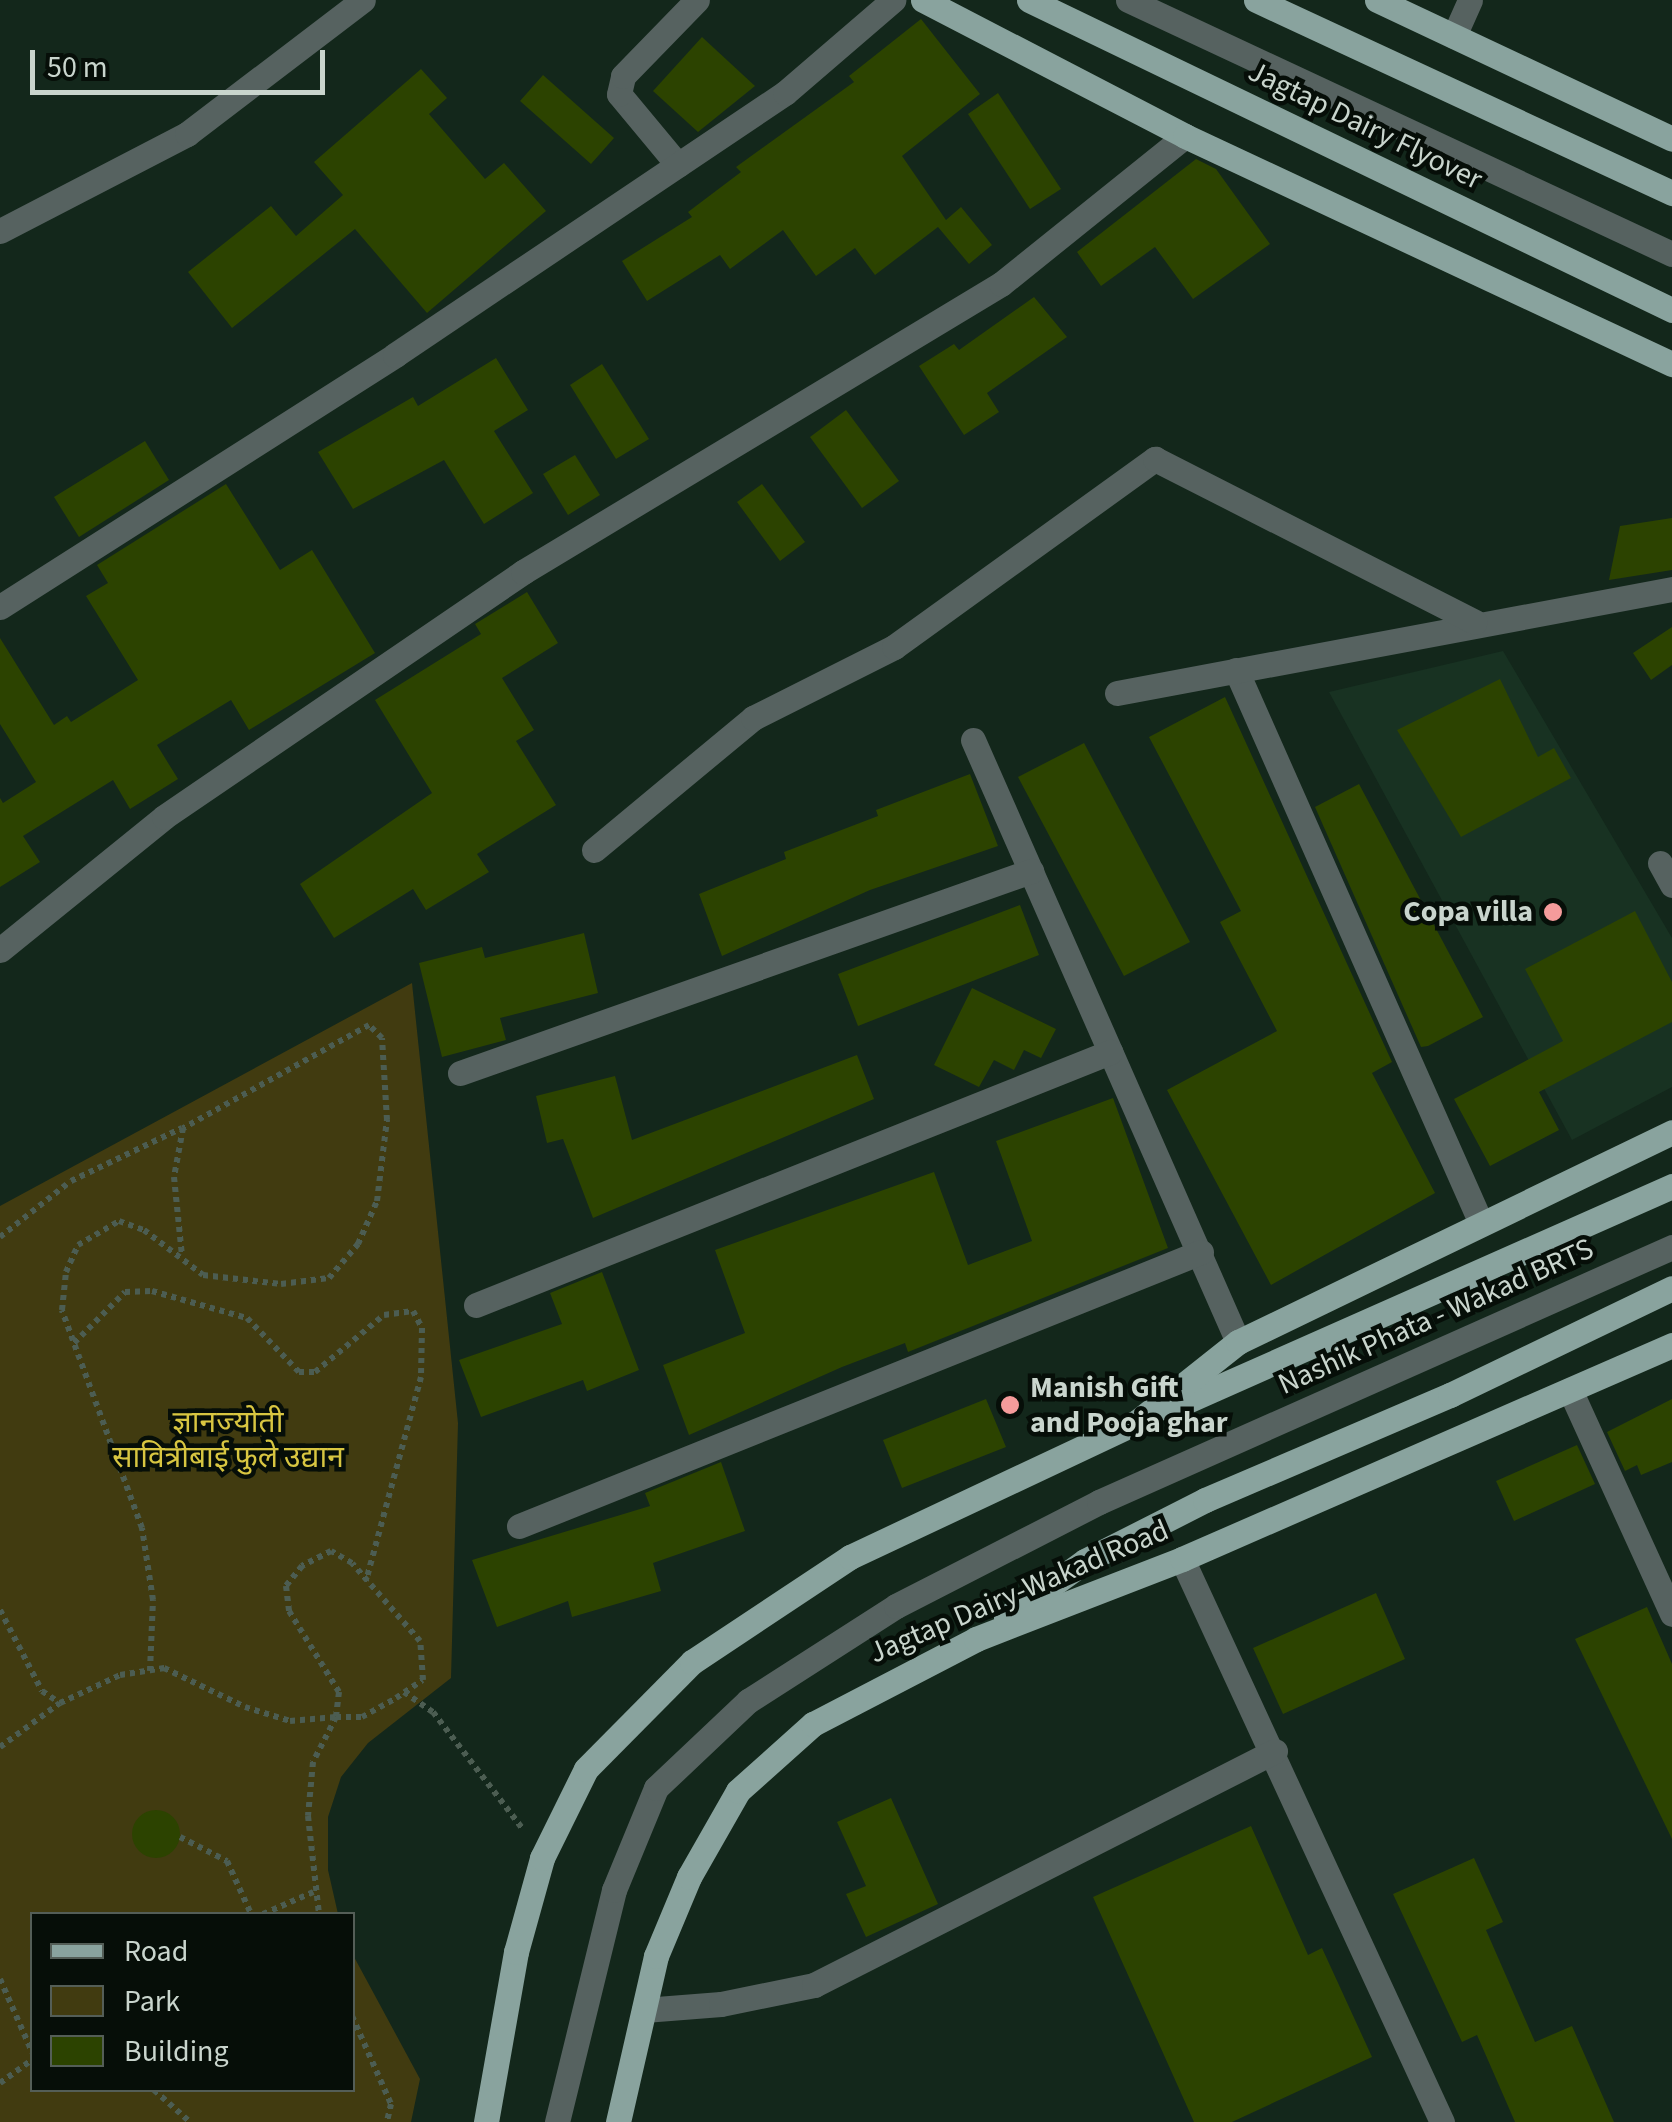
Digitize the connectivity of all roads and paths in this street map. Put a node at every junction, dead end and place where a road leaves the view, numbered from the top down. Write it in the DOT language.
graph roads {
  1 [pos="363,0"];
  2 [pos="697,0"];
  3 [pos="892,0"];
  4 [pos="923,0"];
  5 [pos="1029,0"];
  6 [pos="1128,0"];
  7 [pos="1256,0"];
  8 [pos="1378,0"];
  9 [pos="1470,0"];
  10 [pos="1454,36"];
  11 [pos="1185,136"];
  12 [pos="1672,139"];
  13 [pos="678,165"];
  14 [pos="1672,193"];
  15 [pos="0,231"];
  16 [pos="1672,254"];
  17 [pos="1672,310"];
  18 [pos="1672,364"];
  19 [pos="1672,590"];
  20 [pos="0,608"];
  21 [pos="1475,622"];
  22 [pos="1236,670"];
  23 [pos="1117,693"];
  24 [pos="972,740"];
  25 [pos="594,850"];
  26 [pos="1031,871"];
  27 [pos="0,950"];
  28 [pos="1110,1052"];
  29 [pos="460,1073"];
  30 [pos="183,1128"];
  31 [pos="1672,1132"];
  32 [pos="1672,1186"];
  33 [pos="1480,1221"];
  34 [pos="0,1237"];
  35 [pos="1672,1248"];
  36 [pos="1202,1252"];
  37 [pos="182,1256"];
  38 [pos="1672,1288"];
  39 [pos="476,1305"];
  40 [pos="1238,1342"];
  41 [pos="73,1344"];
  42 [pos="1672,1345"];
  43 [pos="1570,1390"];
  44 [pos="1137,1422"];
  45 [pos="519,1526"];
  46 [pos="1182,1559"];
  47 [pos="366,1581"];
  48 [pos="0,1610"];
  49 [pos="1672,1614"];
  50 [pos="976,1639"];
  51 [pos="150,1671"];
  52 [pos="404,1692"];
  53 [pos="60,1703"];
  54 [pos="336,1717"];
  55 [pos="0,1748"];
  56 [pos="1275,1750"];
  57 [pos="180,1838"];
  58 [pos="542,1858"];
  59 [pos="313,1892"];
  60 [pos="250,1912"];
  61 [pos="268,1912"];
  62 [pos="318,1912"];
  63 [pos="0,1979"];
  64 [pos="644,2010"];
  65 [pos="355,2023"];
  66 [pos="30,2051"];
  67 [pos="30,2058"];
  68 [pos="0,2083"];
  69 [pos="156,2092"];
  70 [pos="190,2122"];
  71 [pos="387,2122"];
  72 [pos="486,2122"];
  73 [pos="557,2122"];
  74 [pos="618,2122"];
  75 [pos="1442,2122"];
  1 -- 15 [label="street"];
  2 -- 13 [label="street"];
  3 -- 13 [label="street"];
  4 -- 11 [label="main road"];
  5 -- 17 [label="main road, Jagtap Dairy Flyover"];
  6 -- 16 [label="street"];
  7 -- 14 [label="main road"];
  8 -- 10 [label="main road"];
  9 -- 10 [label="street"];
  10 -- 12 [label="main road"];
  11 -- 18 [label="main road"];
  11 -- 27 [label="street"];
  13 -- 20 [label="street"];
  19 -- 21 [label="street"];
  21 -- 22 [label="street"];
  21 -- 25 [label="street"];
  22 -- 23 [label="street"];
  22 -- 33 [label="street"];
  24 -- 26 [label="street"];
  26 -- 28 [label="street"];
  26 -- 29 [label="street"];
  28 -- 36 [label="street"];
  28 -- 39 [label="street"];
  30 -- 34 [label="path"];
  30 -- 37 [label="path"];
  30 -- 37 [label="path"];
  31 -- 33 [label="main road"];
  32 -- 44 [label="main road"];
  33 -- 40 [label="main road"];
  35 -- 73 [label="street, Nashik Phata - Wakad BRTS"];
  36 -- 40 [label="street"];
  36 -- 45 [label="street"];
  37 -- 41 [label="path"];
  38 -- 50 [label="main road"];
  40 -- 44 [label="main road"];
  41 -- 47 [label="path"];
  41 -- 51 [label="path"];
  42 -- 43 [label="main road, Jagtap Dairy-Wakad Road"];
  43 -- 46 [label="main road, Jagtap Dairy-Wakad Road"];
  43 -- 49 [label="street"];
  44 -- 58 [label="main road"];
  46 -- 50 [label="main road, Jagtap Dairy-Wakad Road"];
  46 -- 56 [label="street"];
  47 -- 52 [label="path"];
  47 -- 54 [label="path"];
  48 -- 53 [label="path"];
  50 -- 64 [label="main road, Jagtap Dairy-Wakad Road"];
  51 -- 53 [label="path"];
  51 -- 54 [label="path"];
  52 -- 54 [label="path"];
  52 -- 58 [label="path"];
  53 -- 55 [label="path"];
  54 -- 59 [label="path"];
  56 -- 64 [label="street"];
  56 -- 75 [label="street"];
  57 -- 60 [label="path"];
  58 -- 72 [label="main road"];
  59 -- 61 [label="path"];
  59 -- 62 [label="path"];
  63 -- 66 [label="path"];
  64 -- 74 [label="main road, Jagtap Dairy-Wakad Road"];
  65 -- 71 [label="path"];
  67 -- 68 [label="path"];
  69 -- 70 [label="path"];
}
